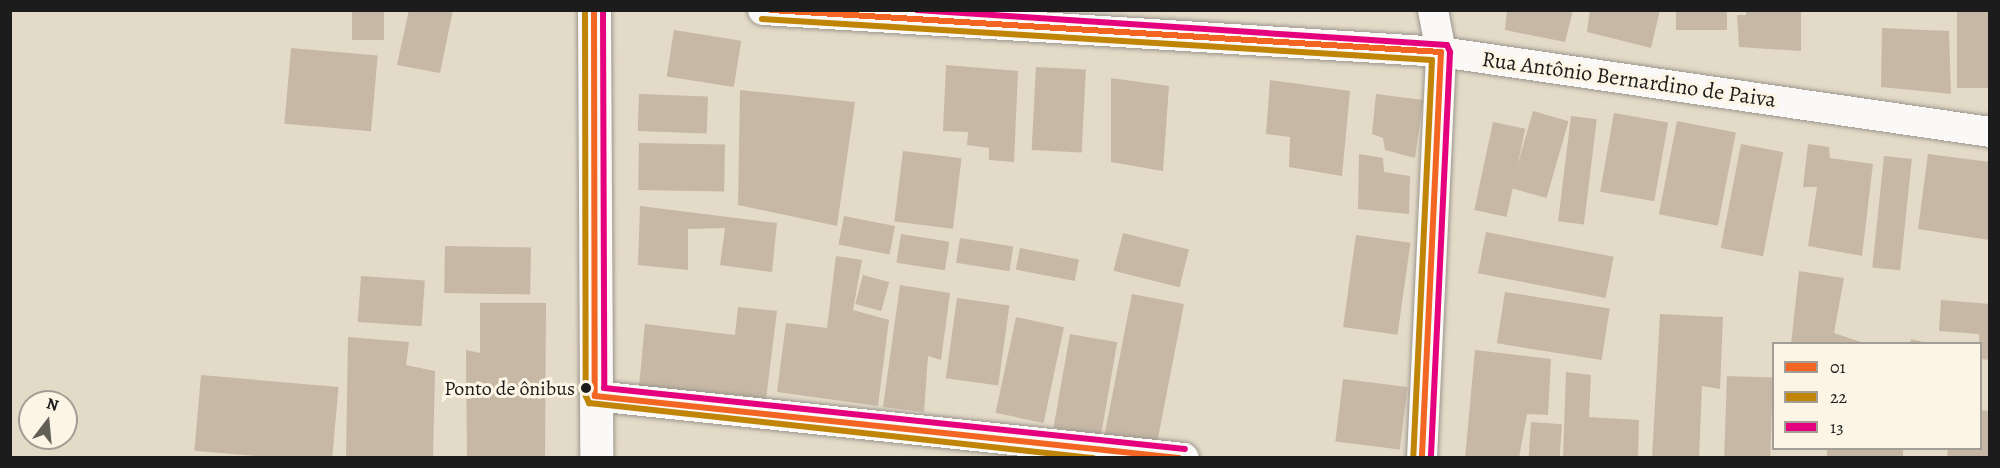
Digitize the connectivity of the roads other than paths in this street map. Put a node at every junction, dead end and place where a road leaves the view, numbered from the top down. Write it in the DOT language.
graph roads {
  1 [pos="594,10"];
  2 [pos="763,10"];
  3 [pos="1433,10"];
  4 [pos="1441,52"];
  5 [pos="1989,132"];
  6 [pos="596,396"];
  7 [pos="596,458"];
  8 [pos="1184,458"];
  9 [pos="1422,458"];
  1 -- 6 [label="main road"];
  2 -- 4 [label="street, Rua Antônio Bernardino de Paiva"];
  3 -- 4 [label="street"];
  4 -- 5 [label="street, Rua Antônio Bernardino de Paiva"];
  4 -- 9 [label="street"];
  6 -- 7 [label="main road"];
  6 -- 8 [label="street"];
}
